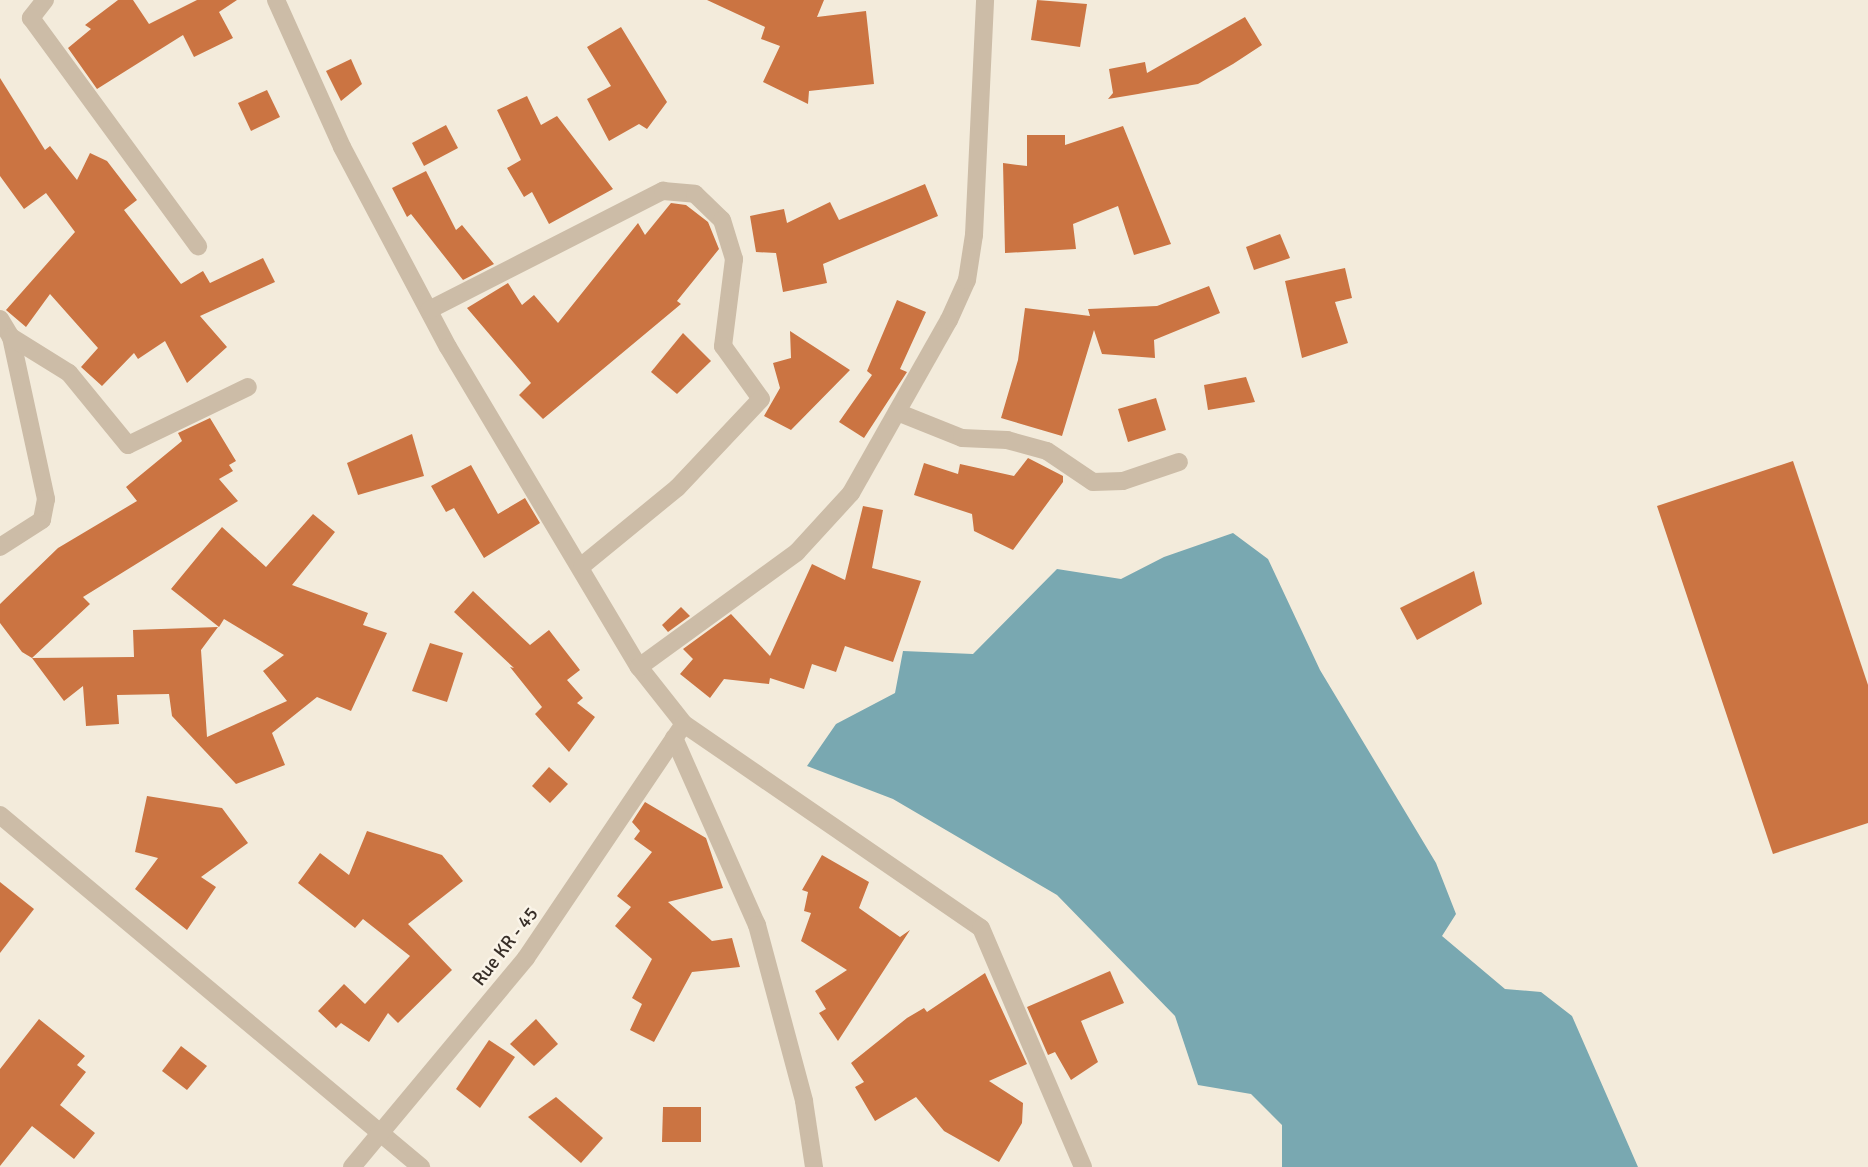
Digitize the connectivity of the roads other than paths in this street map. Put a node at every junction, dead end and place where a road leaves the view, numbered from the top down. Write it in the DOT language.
graph roads {
  1 [pos="45,0"];
  2 [pos="276,0"];
  3 [pos="985,0"];
  4 [pos="198,246"];
  5 [pos="429,310"];
  6 [pos="0,319"];
  7 [pos="11,337"];
  8 [pos="248,387"];
  9 [pos="897,412"];
  10 [pos="1179,462"];
  11 [pos="0,547"];
  12 [pos="583,565"];
  13 [pos="639,667"];
  14 [pos="679,731"];
  15 [pos="0,815"];
  16 [pos="382,1133"];
  17 [pos="352,1167"];
  18 [pos="421,1167"];
  19 [pos="814,1167"];
  20 [pos="1083,1167"];
  1 -- 4 [label="street"];
  2 -- 5 [label="street"];
  3 -- 9 [label="street"];
  5 -- 12 [label="street"];
  5 -- 12 [label="street"];
  6 -- 7 [label="street"];
  7 -- 8 [label="street"];
  7 -- 11 [label="street"];
  9 -- 10 [label="street"];
  9 -- 13 [label="street"];
  12 -- 13 [label="street"];
  13 -- 14 [label="street"];
  14 -- 16 [label="street, Rue KR - 45"];
  14 -- 19 [label="street"];
  14 -- 20 [label="street"];
  15 -- 16 [label="street"];
  16 -- 17 [label="street, Rue KR - 45"];
  16 -- 18 [label="street"];
}
